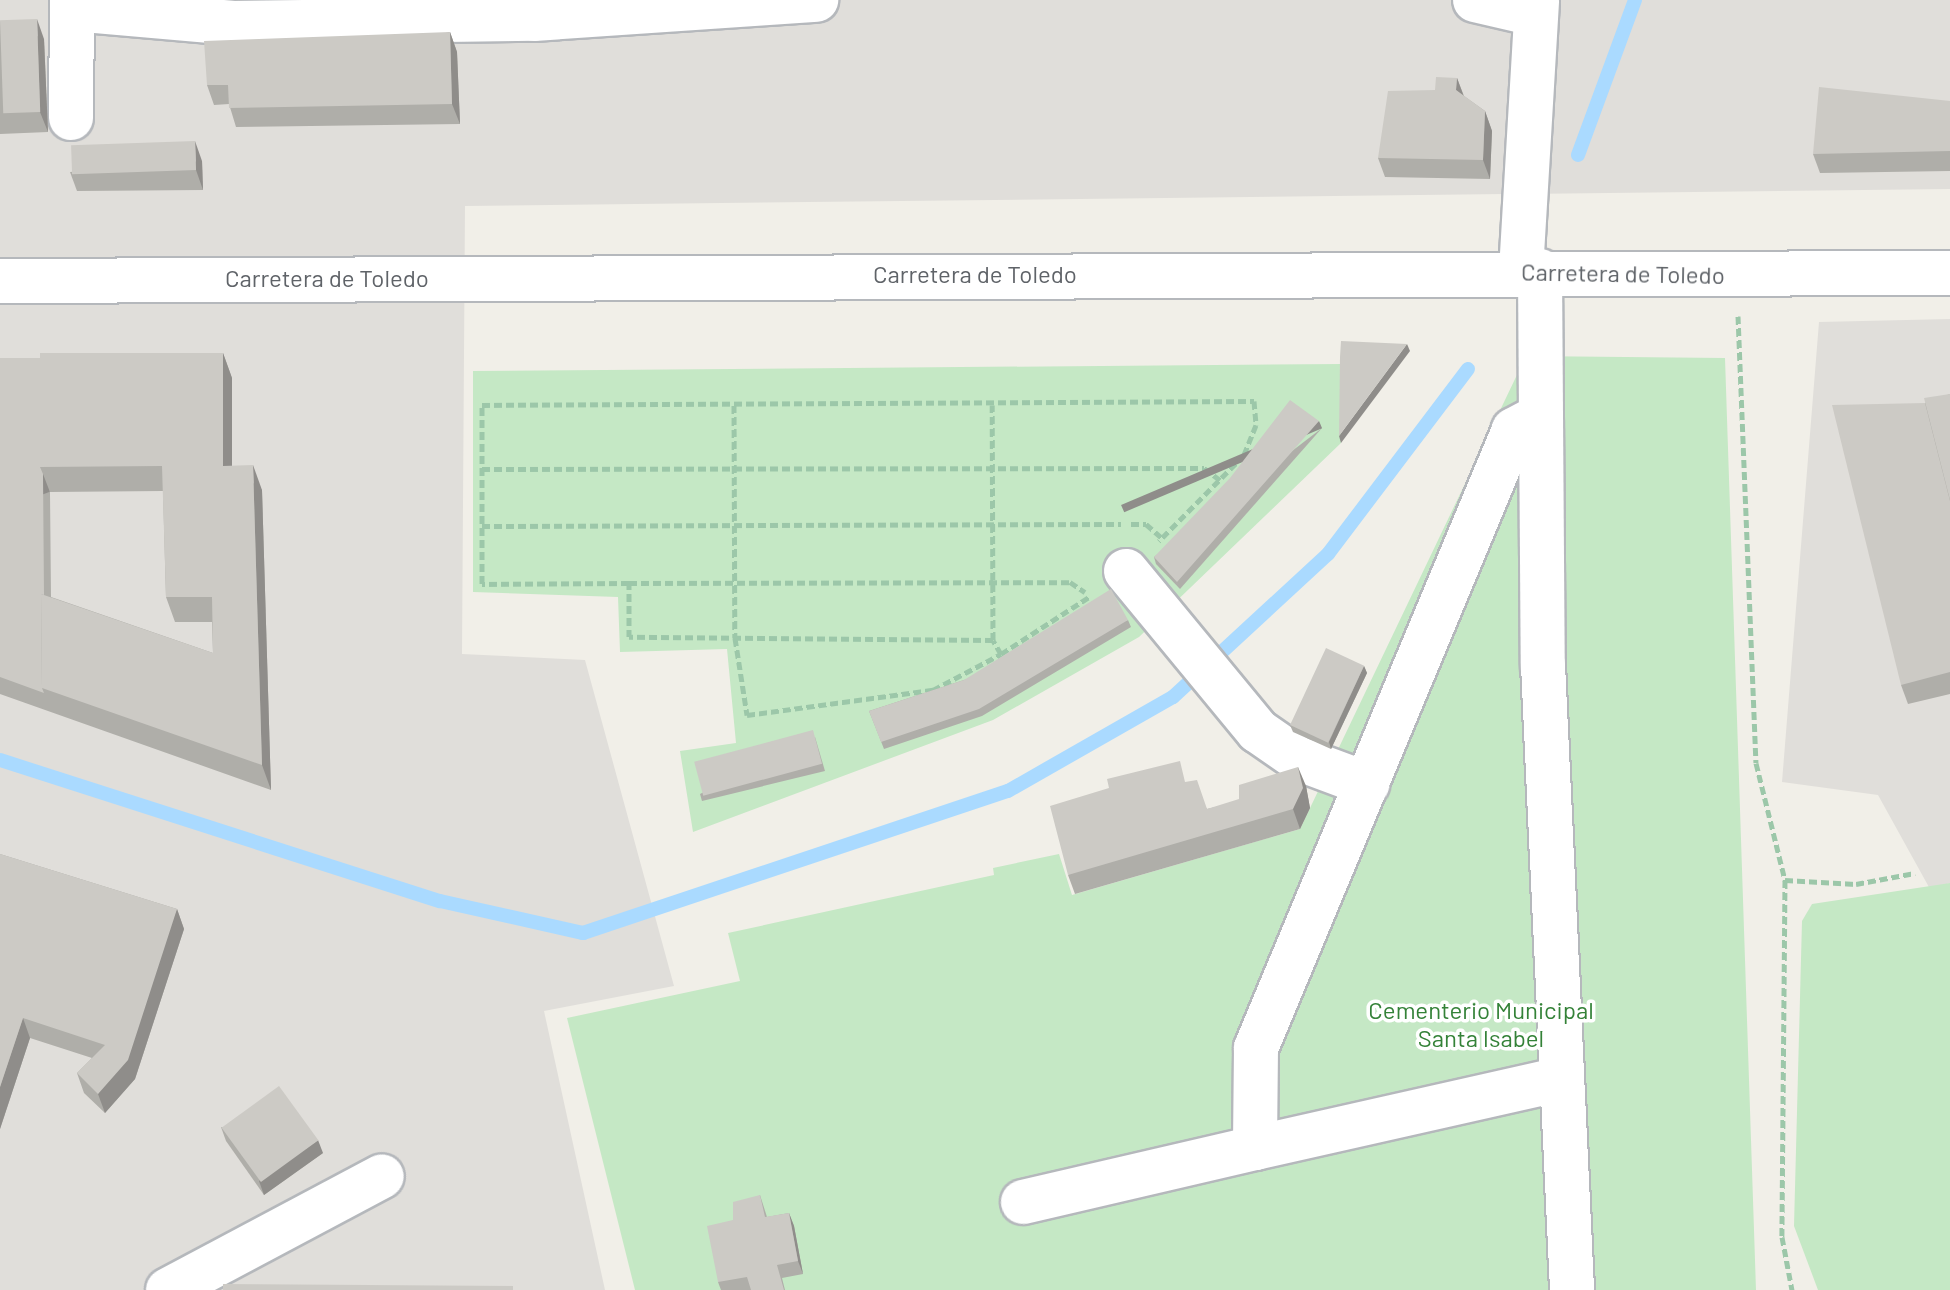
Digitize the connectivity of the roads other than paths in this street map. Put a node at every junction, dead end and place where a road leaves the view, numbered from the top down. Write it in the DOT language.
graph roads {
  1 [pos="816,0"];
  2 [pos="1475,0"];
  3 [pos="72,4"];
  4 [pos="1536,7"];
  5 [pos="71,118"];
  6 [pos="1531,271"];
  7 [pos="1950,273"];
  8 [pos="0,281"];
  9 [pos="1540,416"];
  10 [pos="1126,571"];
  11 [pos="1367,784"];
  12 [pos="1561,1079"];
  13 [pos="1255,1148"];
  14 [pos="382,1176"];
  15 [pos="1023,1202"];
  16 [pos="168,1290"];
  17 [pos="1572,1290"];
  1 -- 3 [label="street"];
  2 -- 4 [label="street"];
  3 -- 5 [label="street"];
  4 -- 6 [label="street"];
  6 -- 7 [label="street, Carretera de Toledo"];
  6 -- 8 [label="street, Carretera de Toledo"];
  6 -- 9 [label="street"];
  9 -- 11 [label="street"];
  9 -- 12 [label="street"];
  10 -- 11 [label="street"];
  11 -- 13 [label="street"];
  12 -- 13 [label="street"];
  12 -- 17 [label="street"];
  13 -- 15 [label="street"];
  14 -- 16 [label="street"];
}
